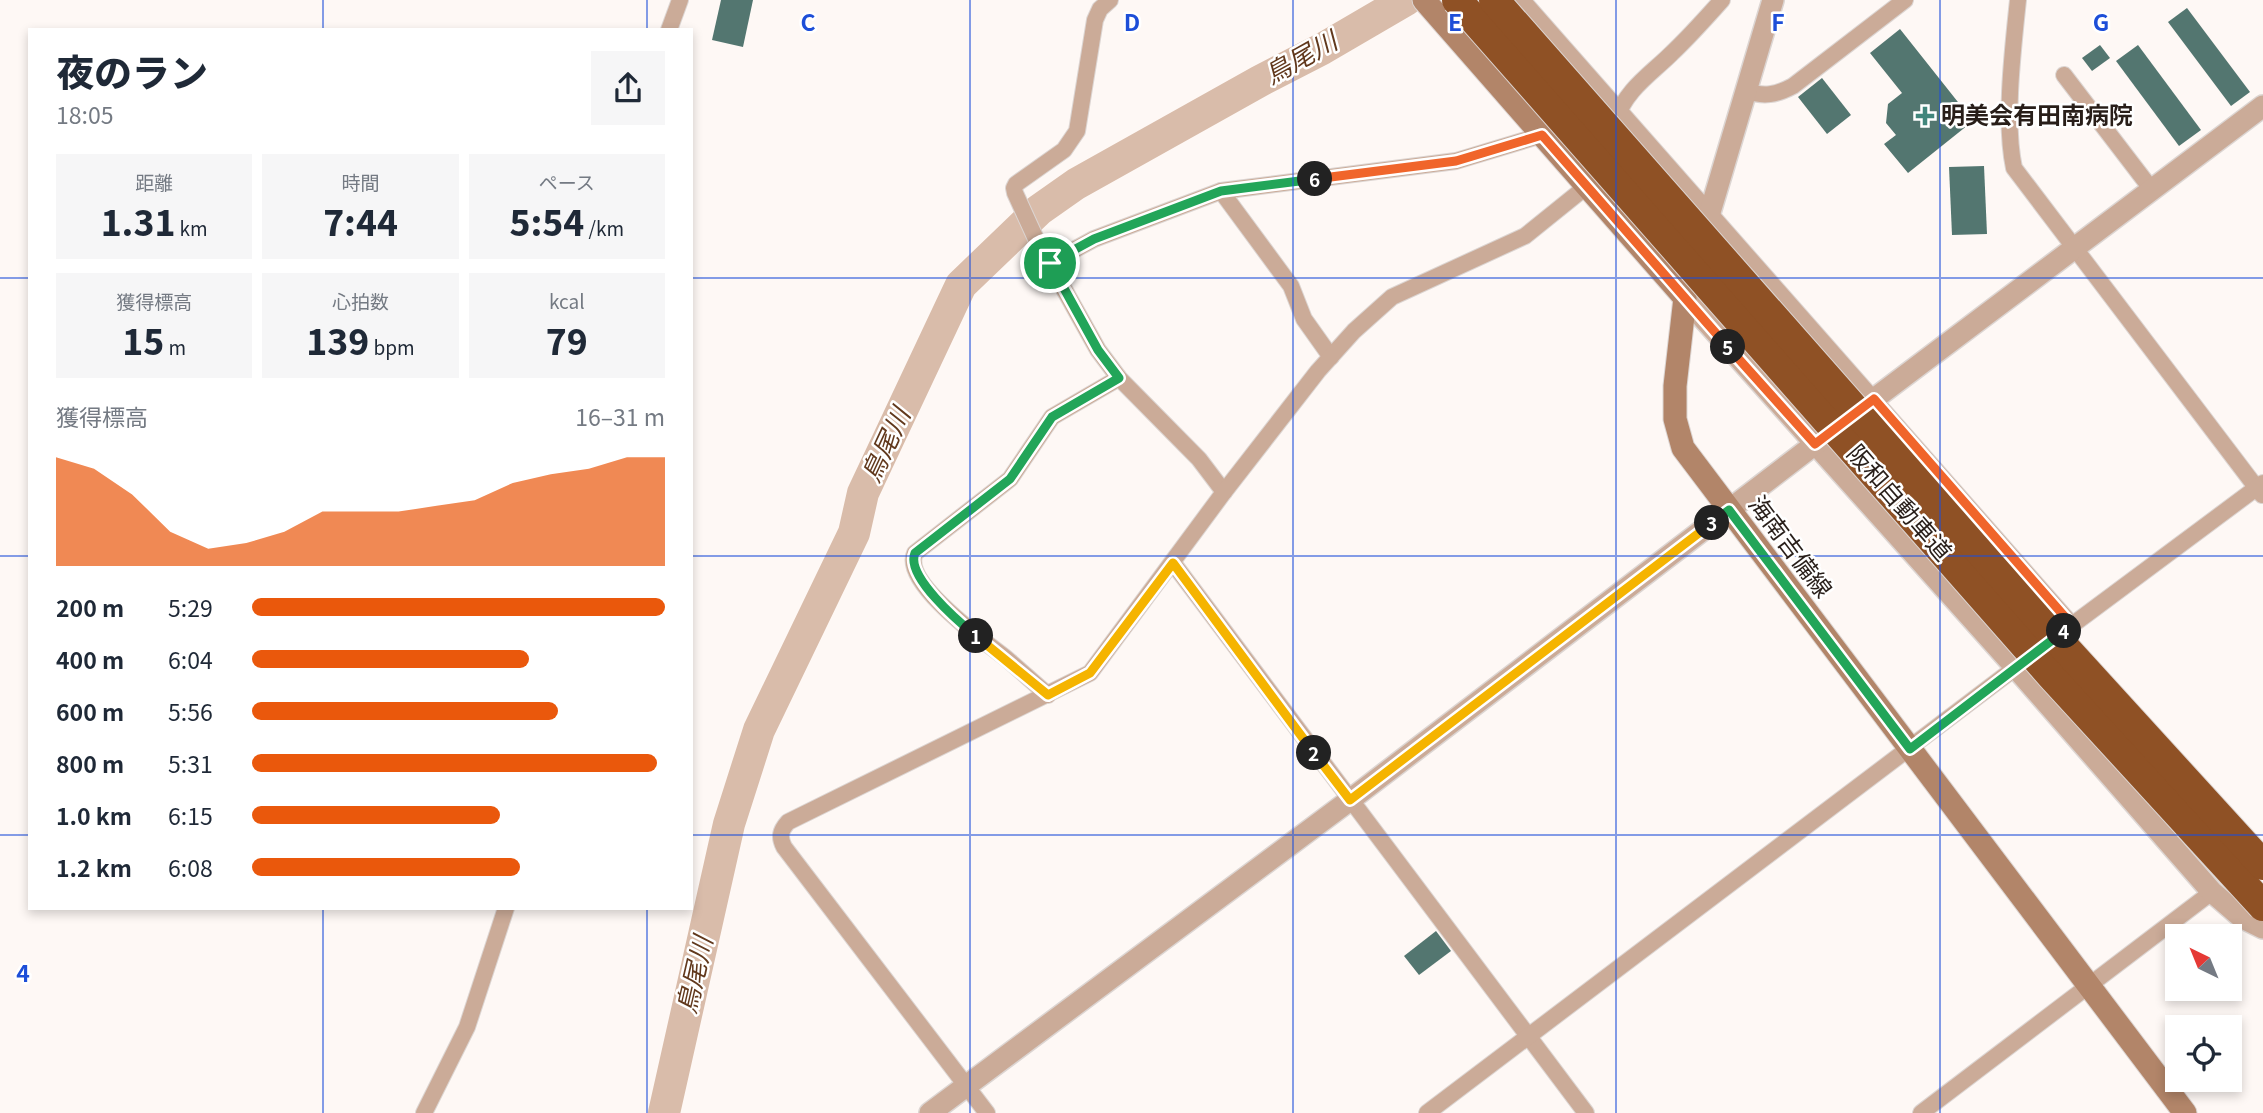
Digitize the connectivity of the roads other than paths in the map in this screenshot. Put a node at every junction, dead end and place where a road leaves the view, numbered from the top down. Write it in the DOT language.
graph roads {
  1 [pos="680,0"];
  2 [pos="1110,0"];
  3 [pos="1494,0"];
  4 [pos="1522,0"];
  5 [pos="1722,0"];
  6 [pos="1773,0"];
  7 [pos="1905,0"];
  8 [pos="2018,0"];
  9 [pos="1438,4"];
  10 [pos="669,28"];
  11 [pos="2064,75"];
  12 [pos="1746,91"];
  13 [pos="2263,106"];
  14 [pos="1618,110"];
  15 [pos="1542,135"];
  16 [pos="1567,163"];
  17 [pos="1587,186"];
  18 [pos="2152,190"];
  19 [pos="1221,191"];
  20 [pos="1710,213"];
  21 [pos="2074,249"];
  22 [pos="1050,263"];
  23 [pos="1685,298"];
  24 [pos="1331,357"];
  25 [pos="1119,378"];
  26 [pos="1874,399"];
  27 [pos="1815,444"];
  28 [pos="2261,489"];
  29 [pos="1224,492"];
  30 [pos="1729,510"];
  31 [pos="1173,563"];
  32 [pos="2072,625"];
  33 [pos="2016,668"];
  34 [pos="1048,695"];
  35 [pos="1910,749"];
  36 [pos="1350,800"];
  37 [pos="2263,865"];
  38 [pos="2212,892"];
  39 [pos="2263,906"];
  40 [pos="505,910"];
  41 [pos="2263,929"];
  42 [pos="2089,986"];
  43 [pos="1529,1038"];
  44 [pos="967,1086"];
  45 [pos="424,1113"];
  46 [pos="930,1113"];
  47 [pos="987,1113"];
  48 [pos="1427,1113"];
  49 [pos="1586,1113"];
  50 [pos="1921,1113"];
  51 [pos="2185,1113"];
  1 -- 10 [label="street"];
  2 -- 22 [label="street"];
  3 -- 37 [label="highway, 阪和自動車道, bridge"];
  4 -- 14 [label="street"];
  5 -- 14 [label="street"];
  6 -- 12 [label="street"];
  7 -- 12 [label="street"];
  8 -- 21 [label="street"];
  9 -- 15 [label="main road"];
  9 -- 39 [label="highway, 阪和自動車道, bridge"];
  11 -- 18 [label="street"];
  12 -- 20 [label="street"];
  13 -- 18 [label="street"];
  14 -- 16 [label="street"];
  14 -- 20 [label="street"];
  15 -- 16 [label="main road"];
  15 -- 19 [label="street"];
  16 -- 17 [label="main road"];
  17 -- 23 [label="main road"];
  17 -- 24 [label="street"];
  18 -- 21 [label="street"];
  19 -- 22 [label="street"];
  19 -- 24 [label="street"];
  20 -- 23 [label="street"];
  20 -- 26 [label="street"];
  21 -- 26 [label="street"];
  21 -- 28 [label="street"];
  22 -- 25 [label="street"];
  23 -- 27 [label="street"];
  23 -- 30 [label="main road, 海南吉備線"];
  24 -- 29 [label="street"];
  25 -- 29 [label="street"];
  25 -- 34 [label="street"];
  26 -- 27 [label="street"];
  26 -- 32 [label="street"];
  27 -- 30 [label="street"];
  27 -- 33 [label="street"];
  28 -- 32 [label="street"];
  29 -- 31 [label="street"];
  30 -- 35 [label="main road, 海南吉備線"];
  30 -- 36 [label="street"];
  31 -- 34 [label="street"];
  31 -- 36 [label="street"];
  32 -- 33 [label="street"];
  33 -- 35 [label="street"];
  33 -- 38 [label="street"];
  34 -- 44 [label="street"];
  35 -- 42 [label="main road, 海南吉備線"];
  35 -- 43 [label="street"];
  36 -- 43 [label="street"];
  36 -- 44 [label="street"];
  38 -- 41 [label="street"];
  38 -- 42 [label="street"];
  40 -- 45 [label="street"];
  42 -- 50 [label="street"];
  42 -- 51 [label="main road, 海南吉備線"];
  43 -- 48 [label="street"];
  43 -- 49 [label="street"];
  44 -- 46 [label="street"];
  44 -- 47 [label="street"];
}
